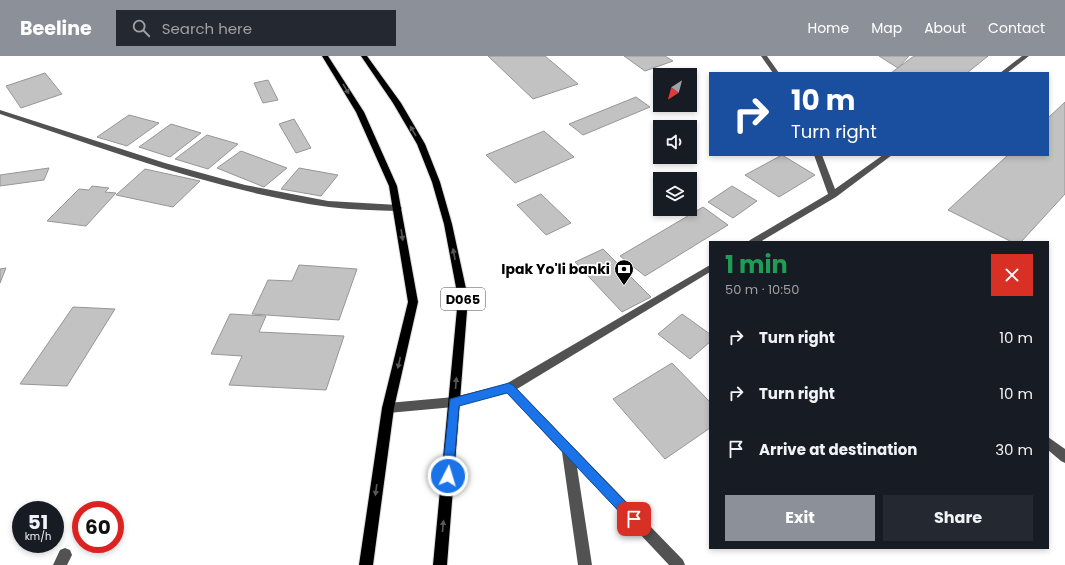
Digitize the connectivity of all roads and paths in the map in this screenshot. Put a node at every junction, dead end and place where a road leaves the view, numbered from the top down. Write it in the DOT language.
graph roads {
  1 [pos="325,56"];
  2 [pos="364,56"];
  3 [pos="764,56"];
  4 [pos="1026,56"];
  5 [pos="775,72"];
  6 [pos="1004,72"];
  7 [pos="0,112"];
  8 [pos="818,156"];
  9 [pos="887,156"];
  10 [pos="832,195"];
  11 [pos="398,208"];
  12 [pos="755,241"];
  13 [pos="709,269"];
  14 [pos="509,388"];
  15 [pos="454,402"];
  16 [pos="388,408"];
  17 [pos="1049,443"];
  18 [pos="568,450"];
  19 [pos="1065,457"];
  20 [pos="366,565"];
  21 [pos="440,565"];
  22 [pos="585,565"];
  23 [pos="678,565"];
  1 -- 11 [label="main road, one-way"];
  15 -- 2 [label="main road, D065, one-way"];
  3 -- 5 [label="street"];
  4 -- 6 [label="street"];
  7 -- 11 [label="street"];
  8 -- 10 [label="street"];
  9 -- 10 [label="street"];
  10 -- 12 [label="street"];
  11 -- 16 [label="main road, one-way"];
  13 -- 14 [label="street"];
  14 -- 15 [label="street"];
  14 -- 18 [label="street"];
  15 -- 16 [label="street"];
  21 -- 15 [label="main road, D065, one-way"];
  16 -- 20 [label="main road, one-way"];
  17 -- 19 [label="street"];
  18 -- 22 [label="street"];
  18 -- 23 [label="street"];
}
